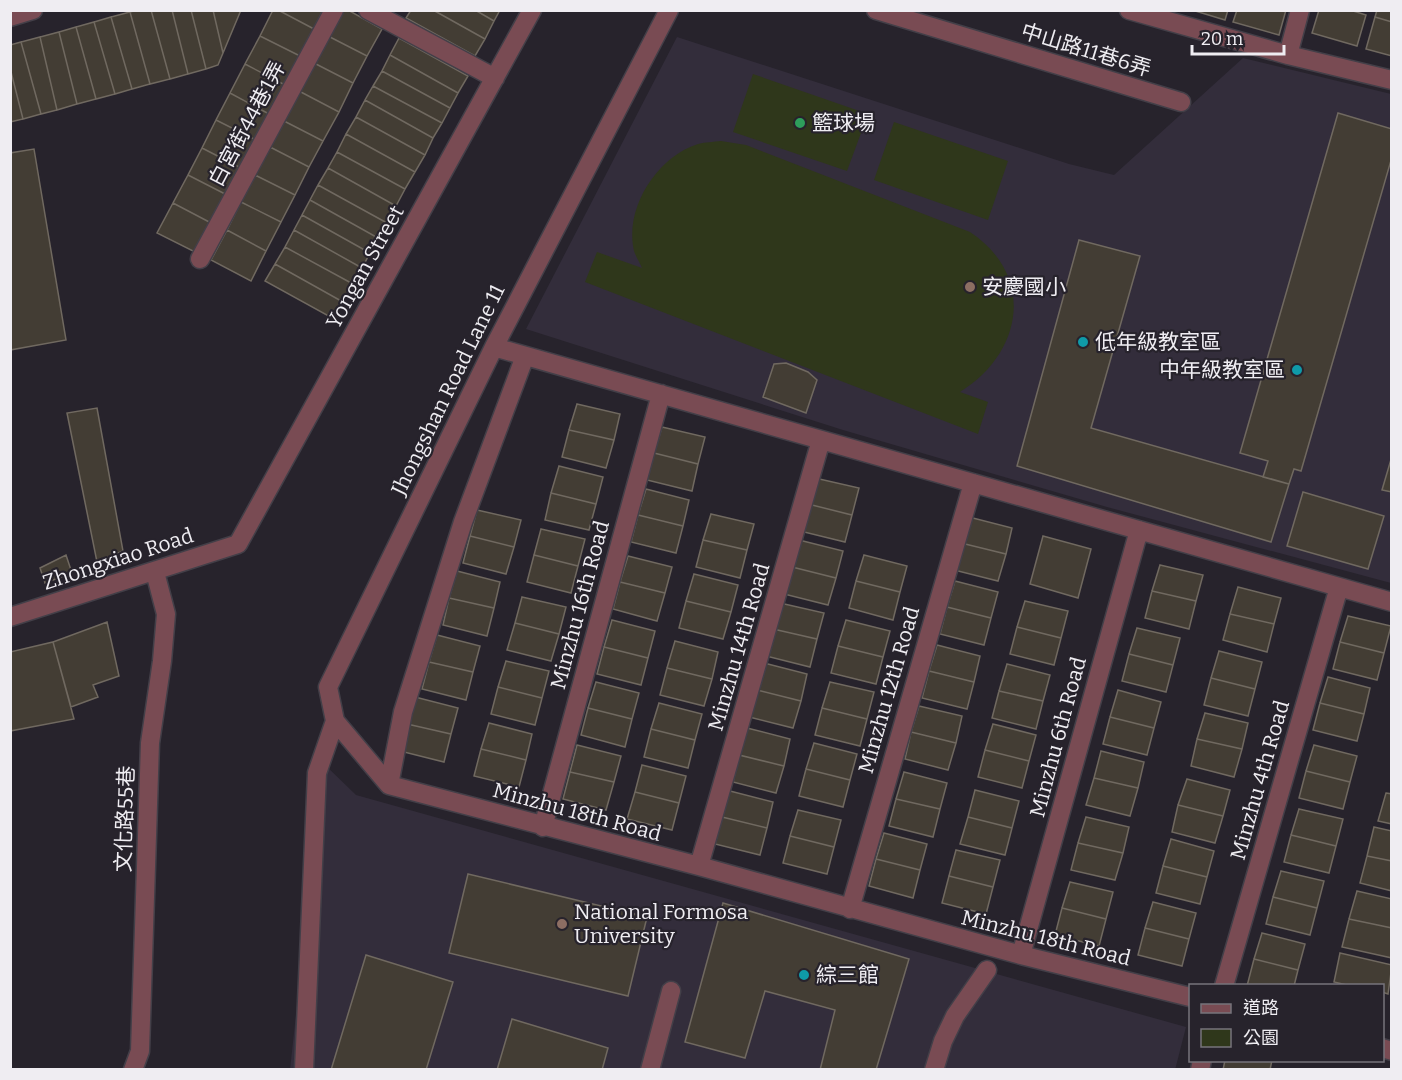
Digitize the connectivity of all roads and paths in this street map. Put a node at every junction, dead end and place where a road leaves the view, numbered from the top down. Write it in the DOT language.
graph roads {
  1 [pos="33,10"];
  2 [pos="334,10"];
  3 [pos="368,10"];
  4 [pos="532,10"];
  5 [pos="669,10"];
  6 [pos="876,10"];
  7 [pos="1129,10"];
  8 [pos="1300,10"];
  9 [pos="1152,14"];
  10 [pos="10,17"];
  11 [pos="397,18"];
  12 [pos="1288,55"];
  13 [pos="495,78"];
  14 [pos="1392,80"];
  15 [pos="1181,102"];
  16 [pos="200,259"];
  17 [pos="494,347"];
  18 [pos="525,356"];
  19 [pos="660,394"];
  20 [pos="821,440"];
  21 [pos="972,483"];
  22 [pos="1139,530"];
  23 [pos="238,544"];
  24 [pos="155,572"];
  25 [pos="1339,587"];
  26 [pos="1392,602"];
  27 [pos="10,617"];
  28 [pos="335,721"];
  29 [pos="389,785"];
  30 [pos="543,827"];
  31 [pos="699,866"];
  32 [pos="850,909"];
  33 [pos="1021,955"];
  34 [pos="987,970"];
  35 [pos="1225,984"];
  36 [pos="671,991"];
  37 [pos="1189,997"];
  38 [pos="133,1070"];
  39 [pos="304,1070"];
  40 [pos="650,1070"];
  41 [pos="934,1070"];
  1 -- 10 [label="street"];
  2 -- 16 [label="street, 白宮街44巷1弄"];
  3 -- 11 [label="street"];
  4 -- 13 [label="street, Yongan Street"];
  5 -- 17 [label="street, Jhongshan Road Lane 11"];
  6 -- 15 [label="street, 中山路11巷6弄"];
  7 -- 9 [label="street"];
  8 -- 12 [label="street"];
  9 -- 12 [label="street"];
  11 -- 13 [label="street"];
  12 -- 14 [label="street"];
  13 -- 23 [label="street, Yongan Street"];
  17 -- 18 [label="street"];
  17 -- 28 [label="street, Jhongshan Road Lane 11"];
  18 -- 19 [label="street"];
  18 -- 29 [label="street"];
  19 -- 20 [label="street"];
  19 -- 30 [label="street, Minzhu 16th Road"];
  20 -- 21 [label="street"];
  20 -- 31 [label="street, Minzhu 14th Road"];
  21 -- 22 [label="street"];
  21 -- 32 [label="street, Minzhu 12th Road"];
  22 -- 25 [label="street"];
  22 -- 33 [label="street, Minzhu 6th Road"];
  23 -- 24 [label="street, Zhongxiao Road"];
  24 -- 27 [label="street, Zhongxiao Road"];
  24 -- 38 [label="street, 文化路55巷"];
  25 -- 26 [label="street"];
  25 -- 35 [label="street, Minzhu 4th Road"];
  28 -- 29 [label="street, Jhongshan Road Lane 11"];
  28 -- 39 [label="street"];
  29 -- 30 [label="street, Minzhu 18th Road"];
  30 -- 31 [label="street, Minzhu 18th Road"];
  31 -- 32 [label="street, Minzhu 18th Road"];
  32 -- 33 [label="street, Minzhu 18th Road"];
  33 -- 37 [label="street, Minzhu 18th Road"];
  34 -- 41 [label="street"];
  36 -- 40 [label="street"];
}
